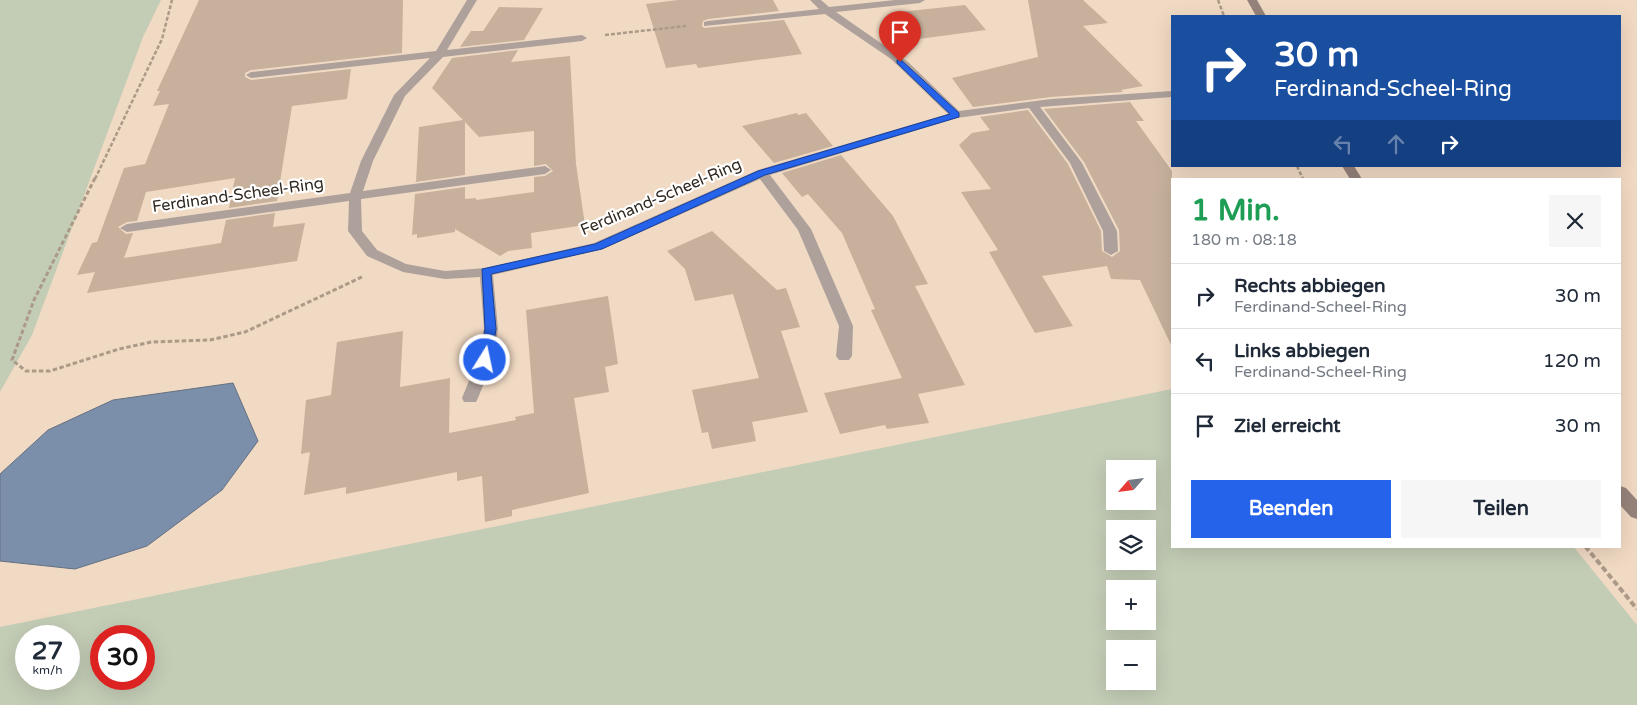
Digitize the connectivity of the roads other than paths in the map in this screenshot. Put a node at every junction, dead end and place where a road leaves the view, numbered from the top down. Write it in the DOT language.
graph roads {
  1 [pos="472,0"];
  2 [pos="815,0"];
  3 [pos="920,0"];
  4 [pos="1252,0"];
  5 [pos="826,10"];
  6 [pos="1260,15"];
  7 [pos="708,24"];
  8 [pos="582,38"];
  9 [pos="439,55"];
  10 [pos="251,75"];
  11 [pos="1171,94"];
  12 [pos="1032,104"];
  13 [pos="956,115"];
  14 [pos="1349,167"];
  15 [pos="545,170"];
  16 [pos="762,173"];
  17 [pos="1355,178"];
  18 [pos="355,197"];
  19 [pos="127,228"];
  20 [pos="1111,251"];
  21 [pos="486,272"];
  22 [pos="844,356"];
  23 [pos="470,398"];
  24 [pos="1621,494"];
  25 [pos="1637,512"];
  1 -- 9 [label="street, Ferdinand-Scheel-Ring"];
  2 -- 5 [label="street"];
  3 -- 5 [label="street"];
  4 -- 6 [label="main road"];
  5 -- 7 [label="street"];
  5 -- 13 [label="street"];
  8 -- 9 [label="street"];
  9 -- 10 [label="street"];
  9 -- 18 [label="street, Ferdinand-Scheel-Ring"];
  11 -- 12 [label="street, Ferdinand-Scheel-Ring"];
  12 -- 13 [label="street, Ferdinand-Scheel-Ring"];
  12 -- 20 [label="street"];
  13 -- 16 [label="street, Ferdinand-Scheel-Ring"];
  14 -- 17 [label="main road"];
  15 -- 18 [label="street, Ferdinand-Scheel-Ring"];
  16 -- 21 [label="street, Ferdinand-Scheel-Ring"];
  16 -- 22 [label="street, Ferdinand-Scheel-Ring"];
  18 -- 19 [label="street, Ferdinand-Scheel-Ring"];
  18 -- 21 [label="street, Ferdinand-Scheel-Ring"];
  21 -- 23 [label="street"];
  24 -- 25 [label="main road"];
}
